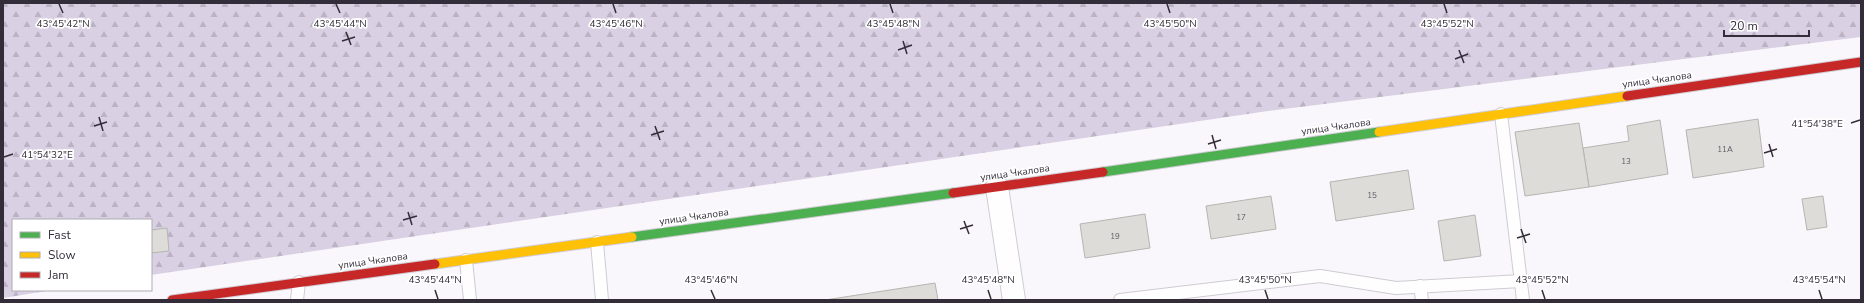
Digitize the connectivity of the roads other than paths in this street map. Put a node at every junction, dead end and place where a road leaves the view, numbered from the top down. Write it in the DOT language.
graph roads {
  1 [pos="1861,62"];
  2 [pos="1501,114"];
  3 [pos="997,187"];
  4 [pos="597,242"];
  5 [pos="466,260"];
  6 [pos="300,282"];
  7 [pos="1521,282"];
  8 [pos="1420,286"];
  9 [pos="172,300"];
  10 [pos="298,300"];
  11 [pos="470,300"];
  12 [pos="602,300"];
  13 [pos="1014,300"];
  14 [pos="1120,300"];
  15 [pos="1422,300"];
  16 [pos="1523,300"];
  1 -- 2 [label="street, улица Чкалова"];
  2 -- 3 [label="street, улица Чкалова"];
  2 -- 7 [label="lane"];
  3 -- 4 [label="street, улица Чкалова"];
  3 -- 13 [label="street"];
  4 -- 5 [label="street, улица Чкалова"];
  4 -- 12 [label="lane"];
  5 -- 6 [label="street, улица Чкалова"];
  5 -- 11 [label="lane"];
  6 -- 9 [label="street, улица Чкалова"];
  6 -- 10 [label="lane"];
  7 -- 8 [label="lane"];
  7 -- 16 [label="lane"];
  8 -- 14 [label="lane"];
  8 -- 15 [label="lane"];
}
